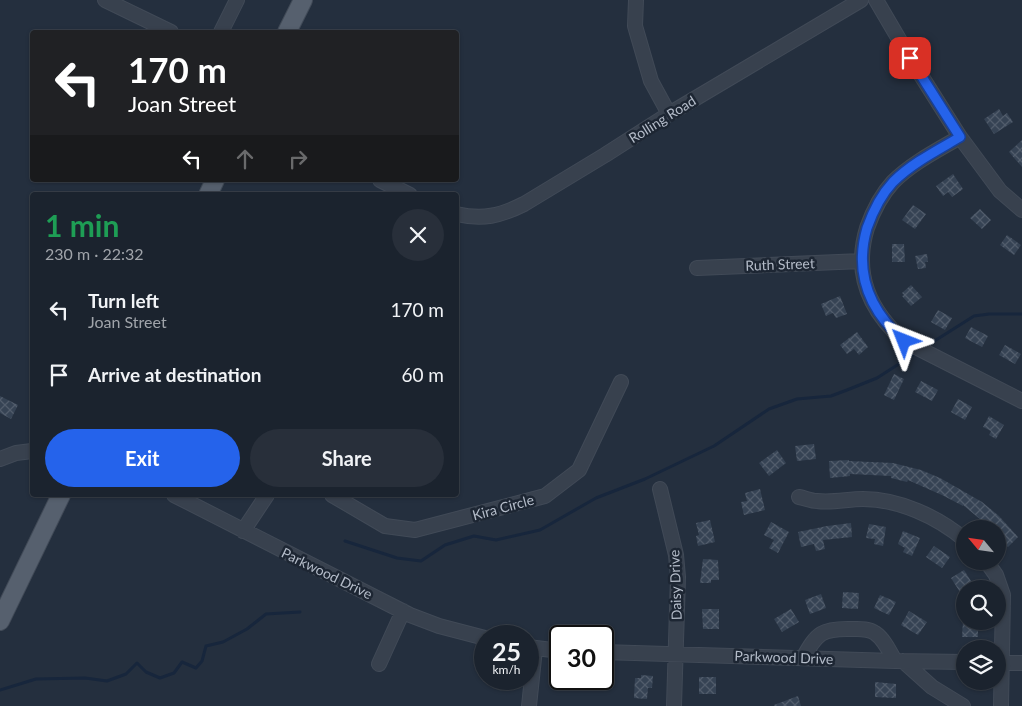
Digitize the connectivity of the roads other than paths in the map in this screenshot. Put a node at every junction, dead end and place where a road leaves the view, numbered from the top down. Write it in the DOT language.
graph roads {
  1 [pos="105,0"];
  2 [pos="237,0"];
  3 [pos="303,0"];
  4 [pos="636,0"];
  5 [pos="862,0"];
  6 [pos="876,0"];
  7 [pos="167,30"];
  8 [pos="222,30"];
  9 [pos="288,30"];
  10 [pos="669,114"];
  11 [pos="960,137"];
  12 [pos="384,182"];
  13 [pos="404,192"];
  14 [pos="1022,210"];
  15 [pos="459,215"];
  16 [pos="862,261"];
  17 [pos="697,268"];
  18 [pos="621,382"];
  19 [pos="1022,401"];
  20 [pos="30,451"];
  21 [pos="0,459"];
  22 [pos="660,489"];
  23 [pos="60,497"];
  24 [pos="178,497"];
  25 [pos="266,497"];
  26 [pos="335,497"];
  27 [pos="799,497"];
  28 [pos="243,531"];
  29 [pos="956,533"];
  30 [pos="992,570"];
  31 [pos="403,611"];
  32 [pos="0,621"];
  33 [pos="474,635"];
  34 [pos="1001,640"];
  35 [pos="614,652"];
  36 [pos="674,654"];
  37 [pos="803,658"];
  38 [pos="899,661"];
  39 [pos="956,662"];
  40 [pos="1006,663"];
  41 [pos="1022,663"];
  42 [pos="378,664"];
  43 [pos="530,690"];
  44 [pos="1001,690"];
  45 [pos="529,706"];
  46 [pos="674,706"];
  47 [pos="963,706"];
  48 [pos="1001,706"];
  1 -- 7 [label="street"];
  2 -- 8 [label="street"];
  3 -- 9 [label="main road"];
  4 -- 10 [label="street"];
  5 -- 10 [label="street, Rolling Road"];
  6 -- 11 [label="street"];
  10 -- 15 [label="street, Rolling Road"];
  11 -- 14 [label="street"];
  11 -- 16 [label="street"];
  12 -- 13 [label="street"];
  16 -- 17 [label="street, Ruth Street"];
  16 -- 19 [label="street"];
  18 -- 26 [label="street, Kira Circle"];
  20 -- 21 [label="street"];
  22 -- 36 [label="street, Daisy Drive"];
  23 -- 32 [label="main road"];
  24 -- 28 [label="street, Parkwood Drive"];
  25 -- 28 [label="street"];
  27 -- 29 [label="street"];
  28 -- 31 [label="street, Parkwood Drive"];
  30 -- 34 [label="street"];
  31 -- 33 [label="street, Parkwood Drive"];
  31 -- 42 [label="street"];
  35 -- 36 [label="street, Parkwood Drive"];
  36 -- 37 [label="street, Parkwood Drive"];
  36 -- 46 [label="street, Daisy Drive"];
  37 -- 38 [label="street, Parkwood Drive"];
  37 -- 38 [label="street"];
  38 -- 39 [label="street, Parkwood Drive"];
  38 -- 47 [label="street"];
  40 -- 41 [label="street"];
  43 -- 45 [label="street"];
  44 -- 48 [label="street"];
}
